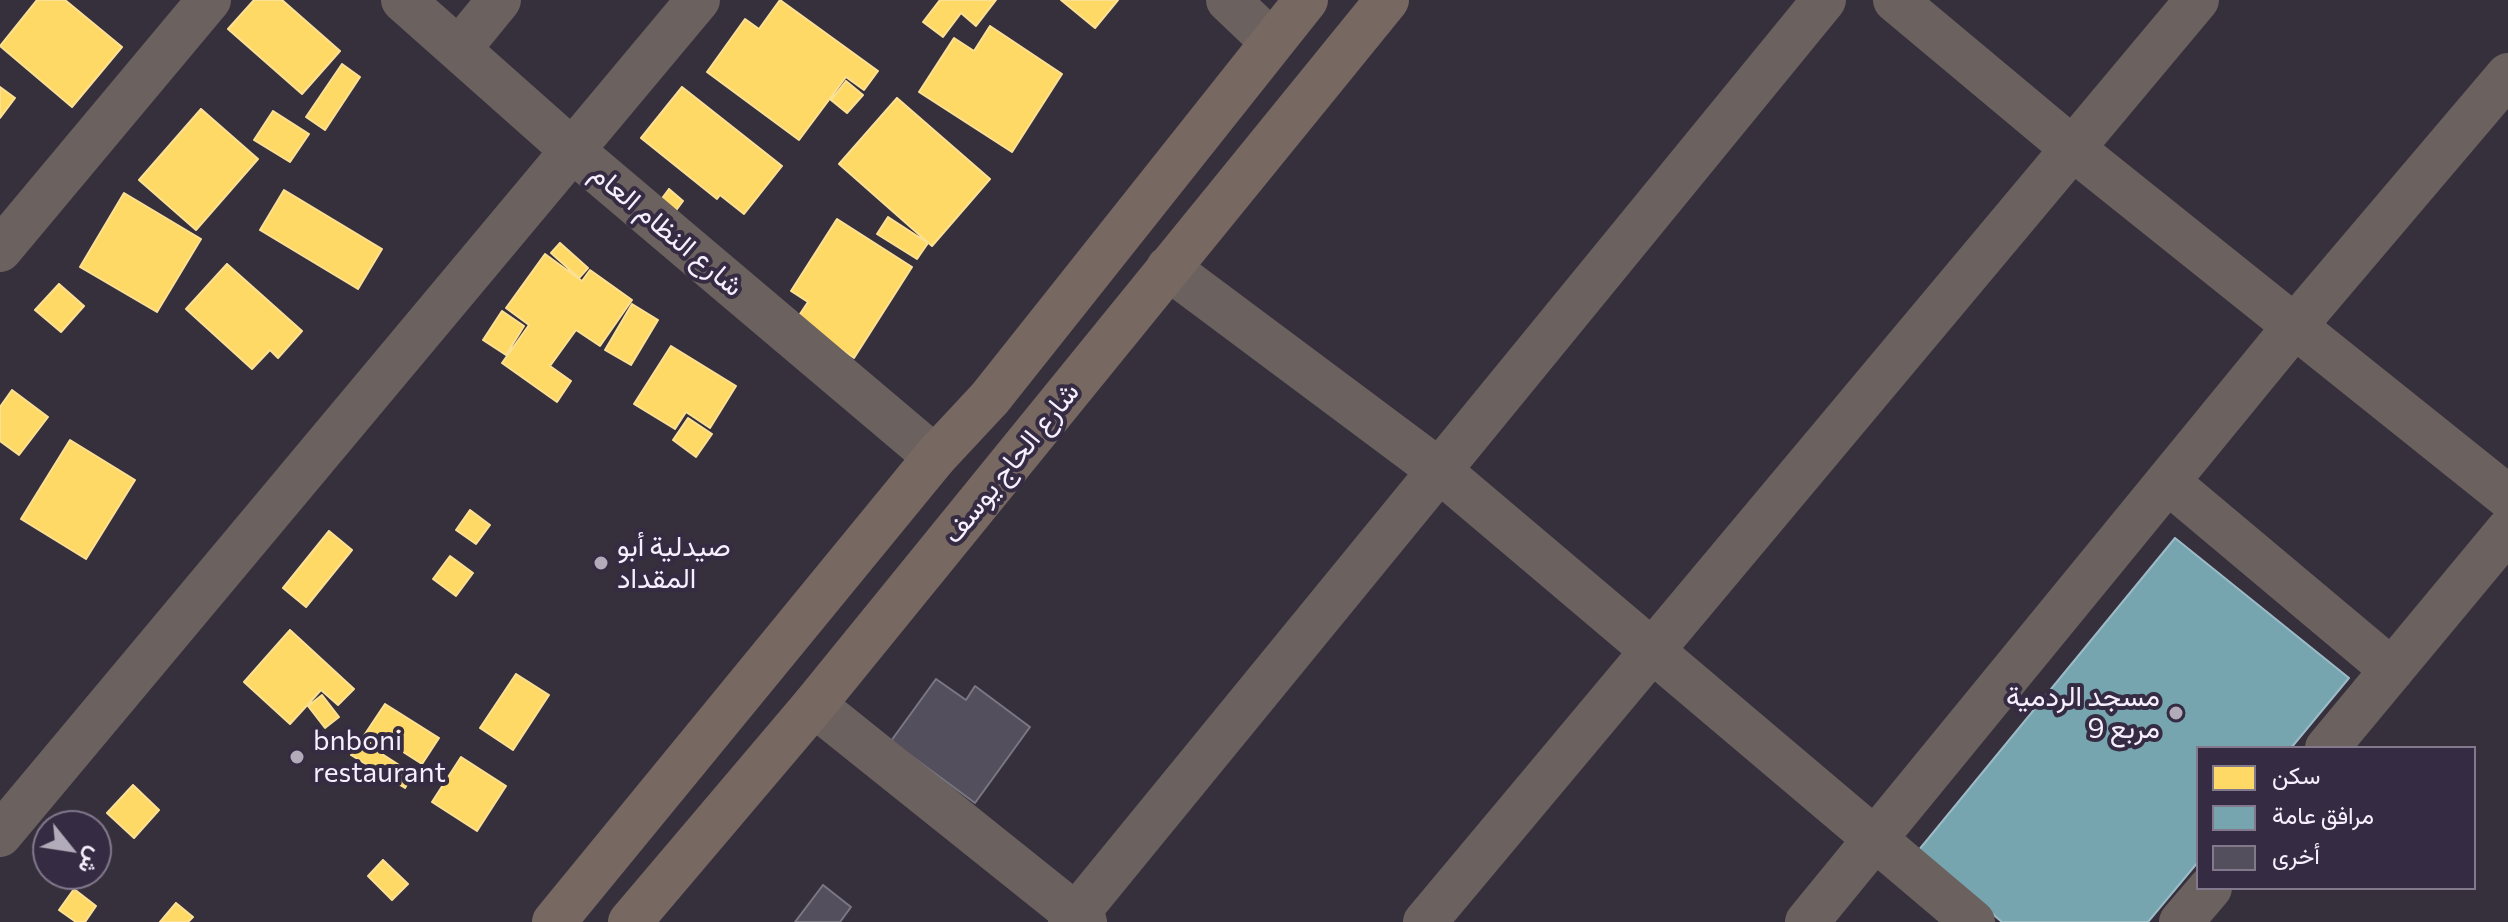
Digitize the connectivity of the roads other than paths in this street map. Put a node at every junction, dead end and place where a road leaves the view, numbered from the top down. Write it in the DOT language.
graph roads {
  1 [pos="209,0"];
  2 [pos="403,0"];
  3 [pos="499,0"];
  4 [pos="698,0"];
  5 [pos="1228,0"];
  6 [pos="1306,0"];
  7 [pos="1387,0"];
  8 [pos="1824,0"];
  9 [pos="1895,0"];
  10 [pos="2197,0"];
  11 [pos="1271,41"];
  12 [pos="459,49"];
  13 [pos="2508,75"];
  14 [pos="2072,148"];
  15 [pos="572,150"];
  16 [pos="0,250"];
  17 [pos="1168,268"];
  18 [pos="2294,327"];
  19 [pos="935,457"];
  20 [pos="1440,471"];
  21 [pos="2168,482"];
  22 [pos="2508,497"];
  23 [pos="2508,530"];
  24 [pos="1652,651"];
  25 [pos="2392,670"];
  26 [pos="814,705"];
  27 [pos="2329,746"];
  28 [pos="0,835"];
  29 [pos="1875,838"];
  30 [pos="2208,890"];
  31 [pos="1077,920"];
  32 [pos="554,922"];
  33 [pos="630,922"];
  34 [pos="1425,922"];
  35 [pos="1807,922"];
  36 [pos="1973,922"];
  37 [pos="2181,922"];
  1 -- 16 [label="street"];
  2 -- 12 [label="street, شارع النظام العام"];
  3 -- 12 [label="street"];
  4 -- 15 [label="street"];
  5 -- 11 [label="street"];
  6 -- 11 [label="main road, شارع الحاج يوسف"];
  7 -- 17 [label="main road, شارع الحاج يوسف"];
  8 -- 20 [label="street"];
  9 -- 14 [label="street"];
  10 -- 14 [label="street"];
  11 -- 19 [label="main road, شارع الحاج يوسف"];
  12 -- 15 [label="street, شارع النظام العام"];
  13 -- 18 [label="street"];
  14 -- 18 [label="street"];
  14 -- 24 [label="street"];
  15 -- 19 [label="street, شارع النظام العام"];
  15 -- 28 [label="street"];
  17 -- 20 [label="street"];
  17 -- 26 [label="main road, شارع الحاج يوسف"];
  18 -- 21 [label="street"];
  18 -- 22 [label="street"];
  19 -- 32 [label="main road, شارع الحاج يوسف"];
  20 -- 24 [label="street"];
  20 -- 31 [label="street"];
  21 -- 25 [label="street"];
  21 -- 29 [label="street"];
  23 -- 25 [label="street"];
  24 -- 29 [label="street"];
  24 -- 34 [label="street"];
  25 -- 27 [label="street"];
  26 -- 31 [label="street"];
  26 -- 33 [label="main road, شارع الحاج يوسف"];
  29 -- 35 [label="street"];
  29 -- 36 [label="street"];
  30 -- 37 [label="street"];
}
